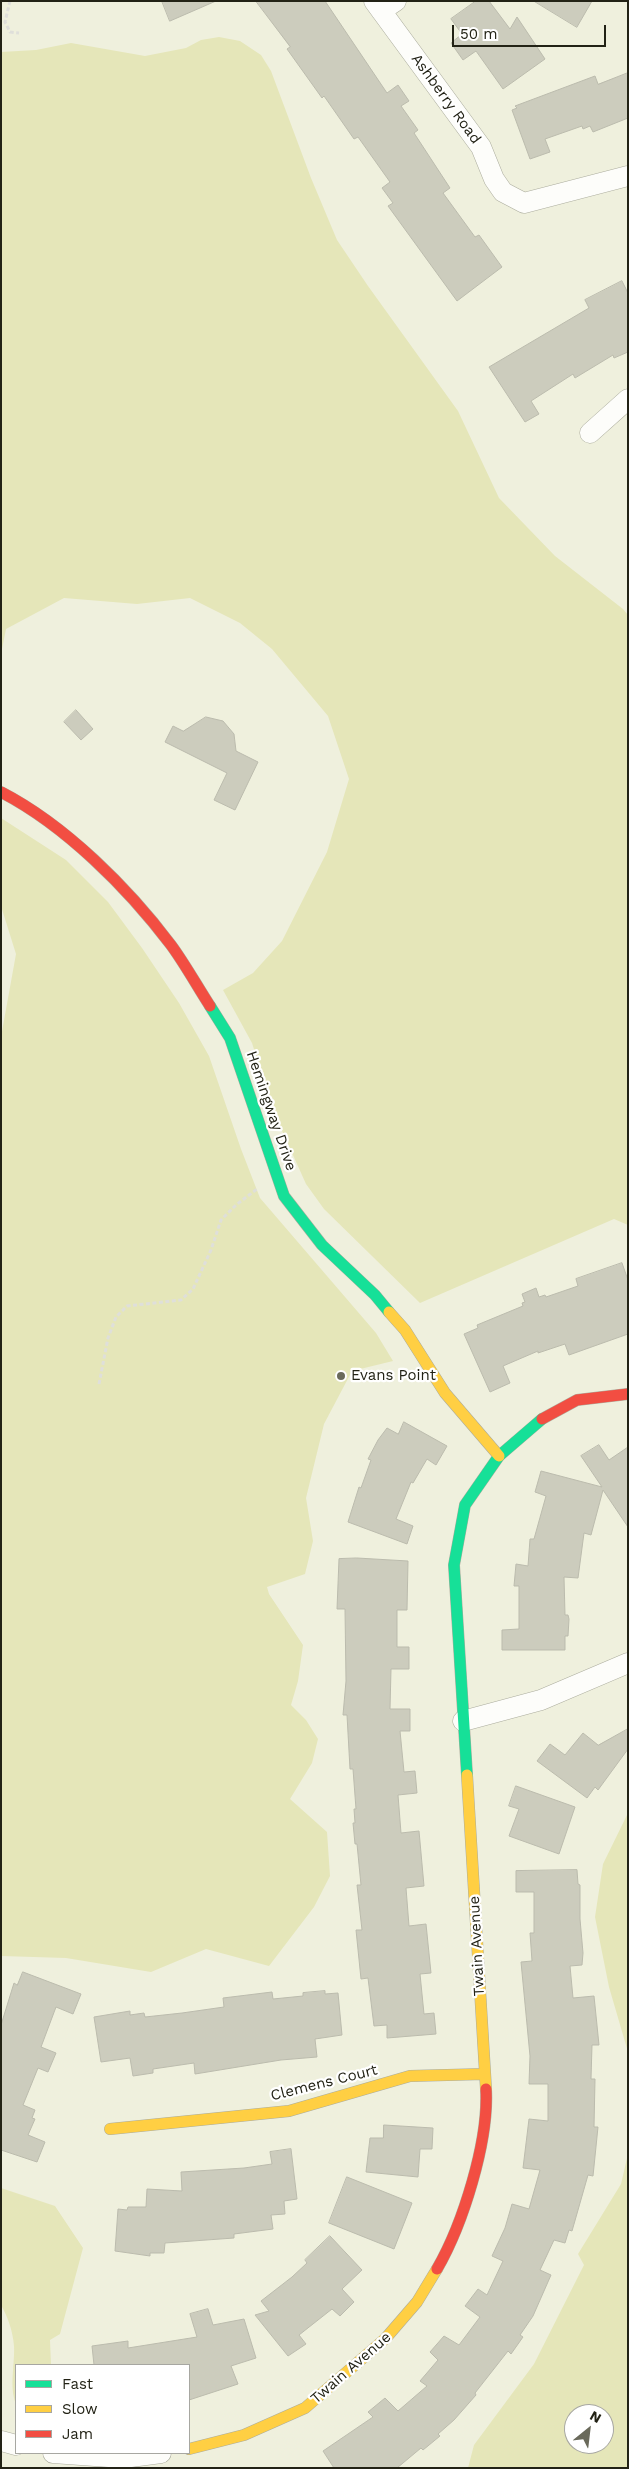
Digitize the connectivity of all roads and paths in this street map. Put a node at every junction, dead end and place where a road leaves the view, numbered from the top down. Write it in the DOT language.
graph roads {
  1 [pos="10,1"];
  2 [pos="384,5"];
  3 [pos="19,33"];
  4 [pos="628,176"];
  5 [pos="628,399"];
  6 [pos="590,433"];
  7 [pos="1,792"];
  8 [pos="260,1188"];
  9 [pos="99,1384"];
  10 [pos="628,1394"];
  11 [pos="499,1456"];
  12 [pos="628,1663"];
  13 [pos="463,1721"];
  14 [pos="484,2074"];
  15 [pos="110,2130"];
  16 [pos="1,2441"];
  17 [pos="15,2445"];
  18 [pos="190,2449"];
  19 [pos="59,2454"];
  20 [pos="153,2454"];
  1 -- 3 [label="path"];
  2 -- 4 [label="street, Ashberry Road"];
  5 -- 6 [label="street"];
  7 -- 11 [label="street, Hemingway Drive"];
  8 -- 9 [label="path"];
  10 -- 11 [label="street, Twain Avenue"];
  11 -- 13 [label="street, Twain Avenue"];
  12 -- 13 [label="street"];
  13 -- 14 [label="street, Twain Avenue"];
  14 -- 15 [label="street, Clemens Court"];
  14 -- 18 [label="street, Twain Avenue"];
  16 -- 17 [label="street"];
  19 -- 20 [label="street"];
}
